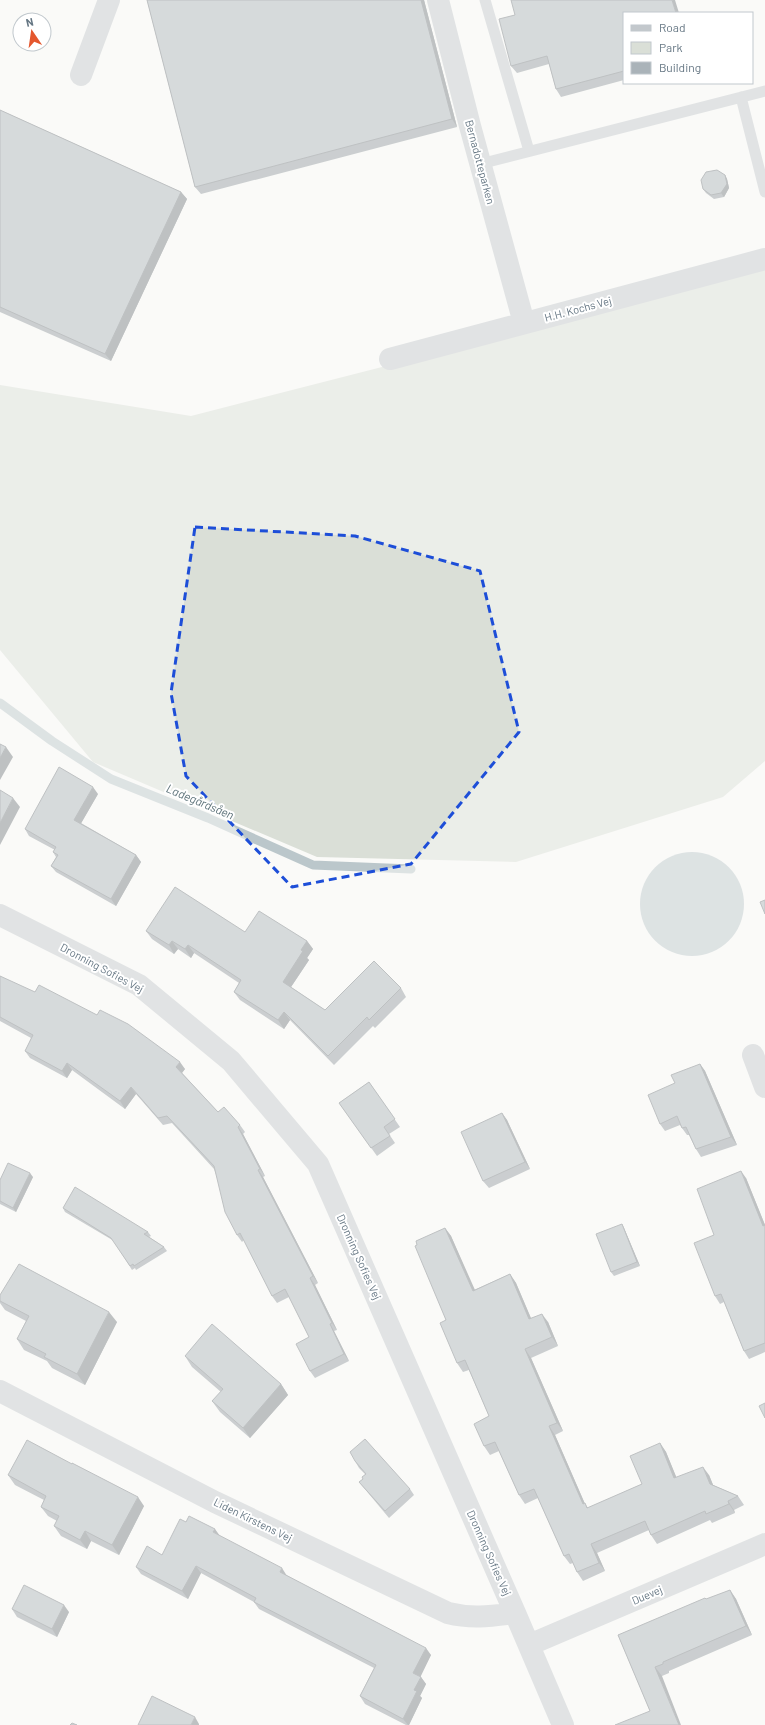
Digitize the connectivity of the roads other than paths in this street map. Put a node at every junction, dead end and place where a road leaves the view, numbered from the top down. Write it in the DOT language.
graph roads {
  1 [pos="109,0"];
  2 [pos="438,0"];
  3 [pos="485,0"];
  4 [pos="80,74"];
  5 [pos="765,90"];
  6 [pos="741,97"];
  7 [pos="529,151"];
  8 [pos="480,164"];
  9 [pos="765,192"];
  10 [pos="765,259"];
  11 [pos="524,323"];
  12 [pos="390,359"];
  13 [pos="0,915"];
  14 [pos="753,1055"];
  15 [pos="765,1087"];
  16 [pos="0,1391"];
  17 [pos="765,1544"];
  18 [pos="515,1613"];
  19 [pos="529,1645"];
  20 [pos="563,1725"];
  1 -- 4 [label="street"];
  2 -- 8 [label="street, Bernadotteparken"];
  3 -- 7 [label="lane"];
  5 -- 6 [label="lane"];
  6 -- 7 [label="lane"];
  6 -- 9 [label="lane"];
  7 -- 8 [label="lane"];
  8 -- 11 [label="street, Bernadotteparken"];
  10 -- 11 [label="street, H.H. Kochs Vej"];
  11 -- 12 [label="street, H.H. Kochs Vej"];
  13 -- 18 [label="street, Dronning Sofies Vej"];
  14 -- 15 [label="street"];
  16 -- 18 [label="street, Liden Kirstens Vej"];
  17 -- 19 [label="street, Duevej"];
  18 -- 19 [label="street, Dronning Sofies Vej"];
  19 -- 20 [label="street, Dronning Sofies Vej"];
}
